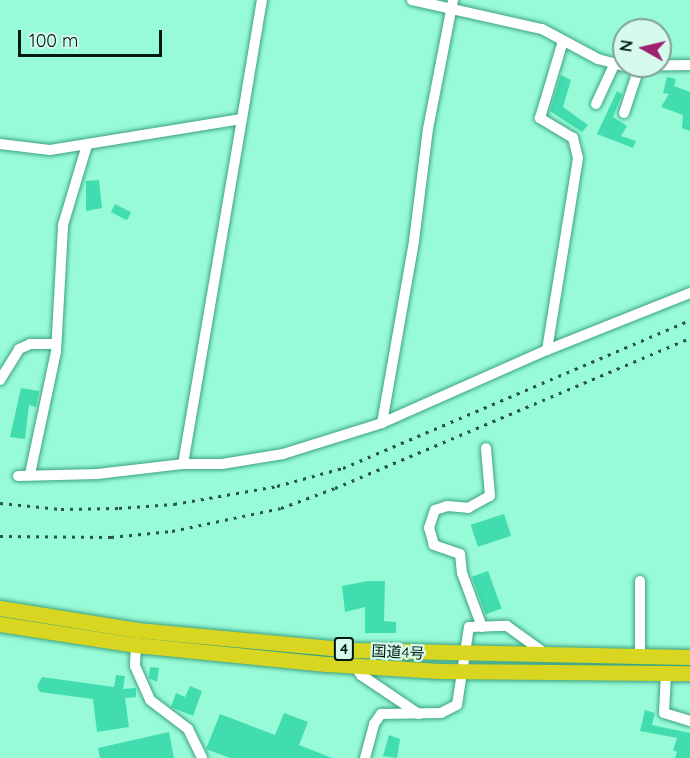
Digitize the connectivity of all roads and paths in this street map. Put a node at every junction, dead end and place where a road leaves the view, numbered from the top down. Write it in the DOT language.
graph roads {
  1 [pos="262,0"];
  2 [pos="412,0"];
  3 [pos="452,3"];
  4 [pos="563,41"];
  5 [pos="612,62"];
  6 [pos="690,65"];
  7 [pos="672,66"];
  8 [pos="613,78"];
  9 [pos="636,78"];
  10 [pos="596,104"];
  11 [pos="624,113"];
  12 [pos="242,119"];
  13 [pos="0,144"];
  14 [pos="87,145"];
  15 [pos="690,293"];
  16 [pos="56,344"];
  17 [pos="547,350"];
  18 [pos="0,380"];
  19 [pos="382,423"];
  20 [pos="486,448"];
  21 [pos="183,464"];
  22 [pos="30,474"];
  23 [pos="18,476"];
  24 [pos="640,581"];
  25 [pos="0,608"];
  26 [pos="0,624"];
  27 [pos="482,627"];
  28 [pos="136,645"];
  29 [pos="467,654"];
  30 [pos="549,656"];
  31 [pos="640,657"];
  32 [pos="690,657"];
  33 [pos="355,666"];
  34 [pos="465,671"];
  35 [pos="666,673"];
  36 [pos="690,673"];
  37 [pos="420,714"];
  38 [pos="690,721"];
  39 [pos="202,758"];
  40 [pos="365,758"];
  1 -- 12 [label="street"];
  2 -- 3 [label="street"];
  3 -- 4 [label="street"];
  3 -- 19 [label="street"];
  4 -- 5 [label="street"];
  4 -- 17 [label="street"];
  6 -- 7 [label="street"];
  8 -- 10 [label="street"];
  9 -- 11 [label="street"];
  12 -- 14 [label="street"];
  12 -- 21 [label="street"];
  13 -- 14 [label="street"];
  14 -- 16 [label="street"];
  15 -- 17 [label="street"];
  16 -- 18 [label="street"];
  16 -- 22 [label="street"];
  17 -- 19 [label="street"];
  19 -- 21 [label="street"];
  20 -- 27 [label="street"];
  21 -- 22 [label="street"];
  22 -- 23 [label="street"];
  24 -- 31 [label="street"];
  25 -- 29 [label="highway, 国道4号 / 4"];
  26 -- 28 [label="highway, 国道4号 / 4"];
  27 -- 29 [label="street"];
  27 -- 30 [label="street"];
  28 -- 33 [label="highway, 国道4号 / 4"];
  28 -- 39 [label="street"];
  29 -- 30 [label="highway, 国道4号 / 4"];
  29 -- 34 [label="street"];
  30 -- 31 [label="highway, 国道4号 / 4"];
  31 -- 32 [label="highway, 国道4号 / 4"];
  33 -- 34 [label="highway, 国道4号 / 4"];
  33 -- 37 [label="street"];
  34 -- 35 [label="highway, 国道4号 / 4"];
  34 -- 37 [label="street"];
  35 -- 36 [label="highway, 国道4号 / 4"];
  35 -- 38 [label="street"];
  37 -- 40 [label="street"];
}
